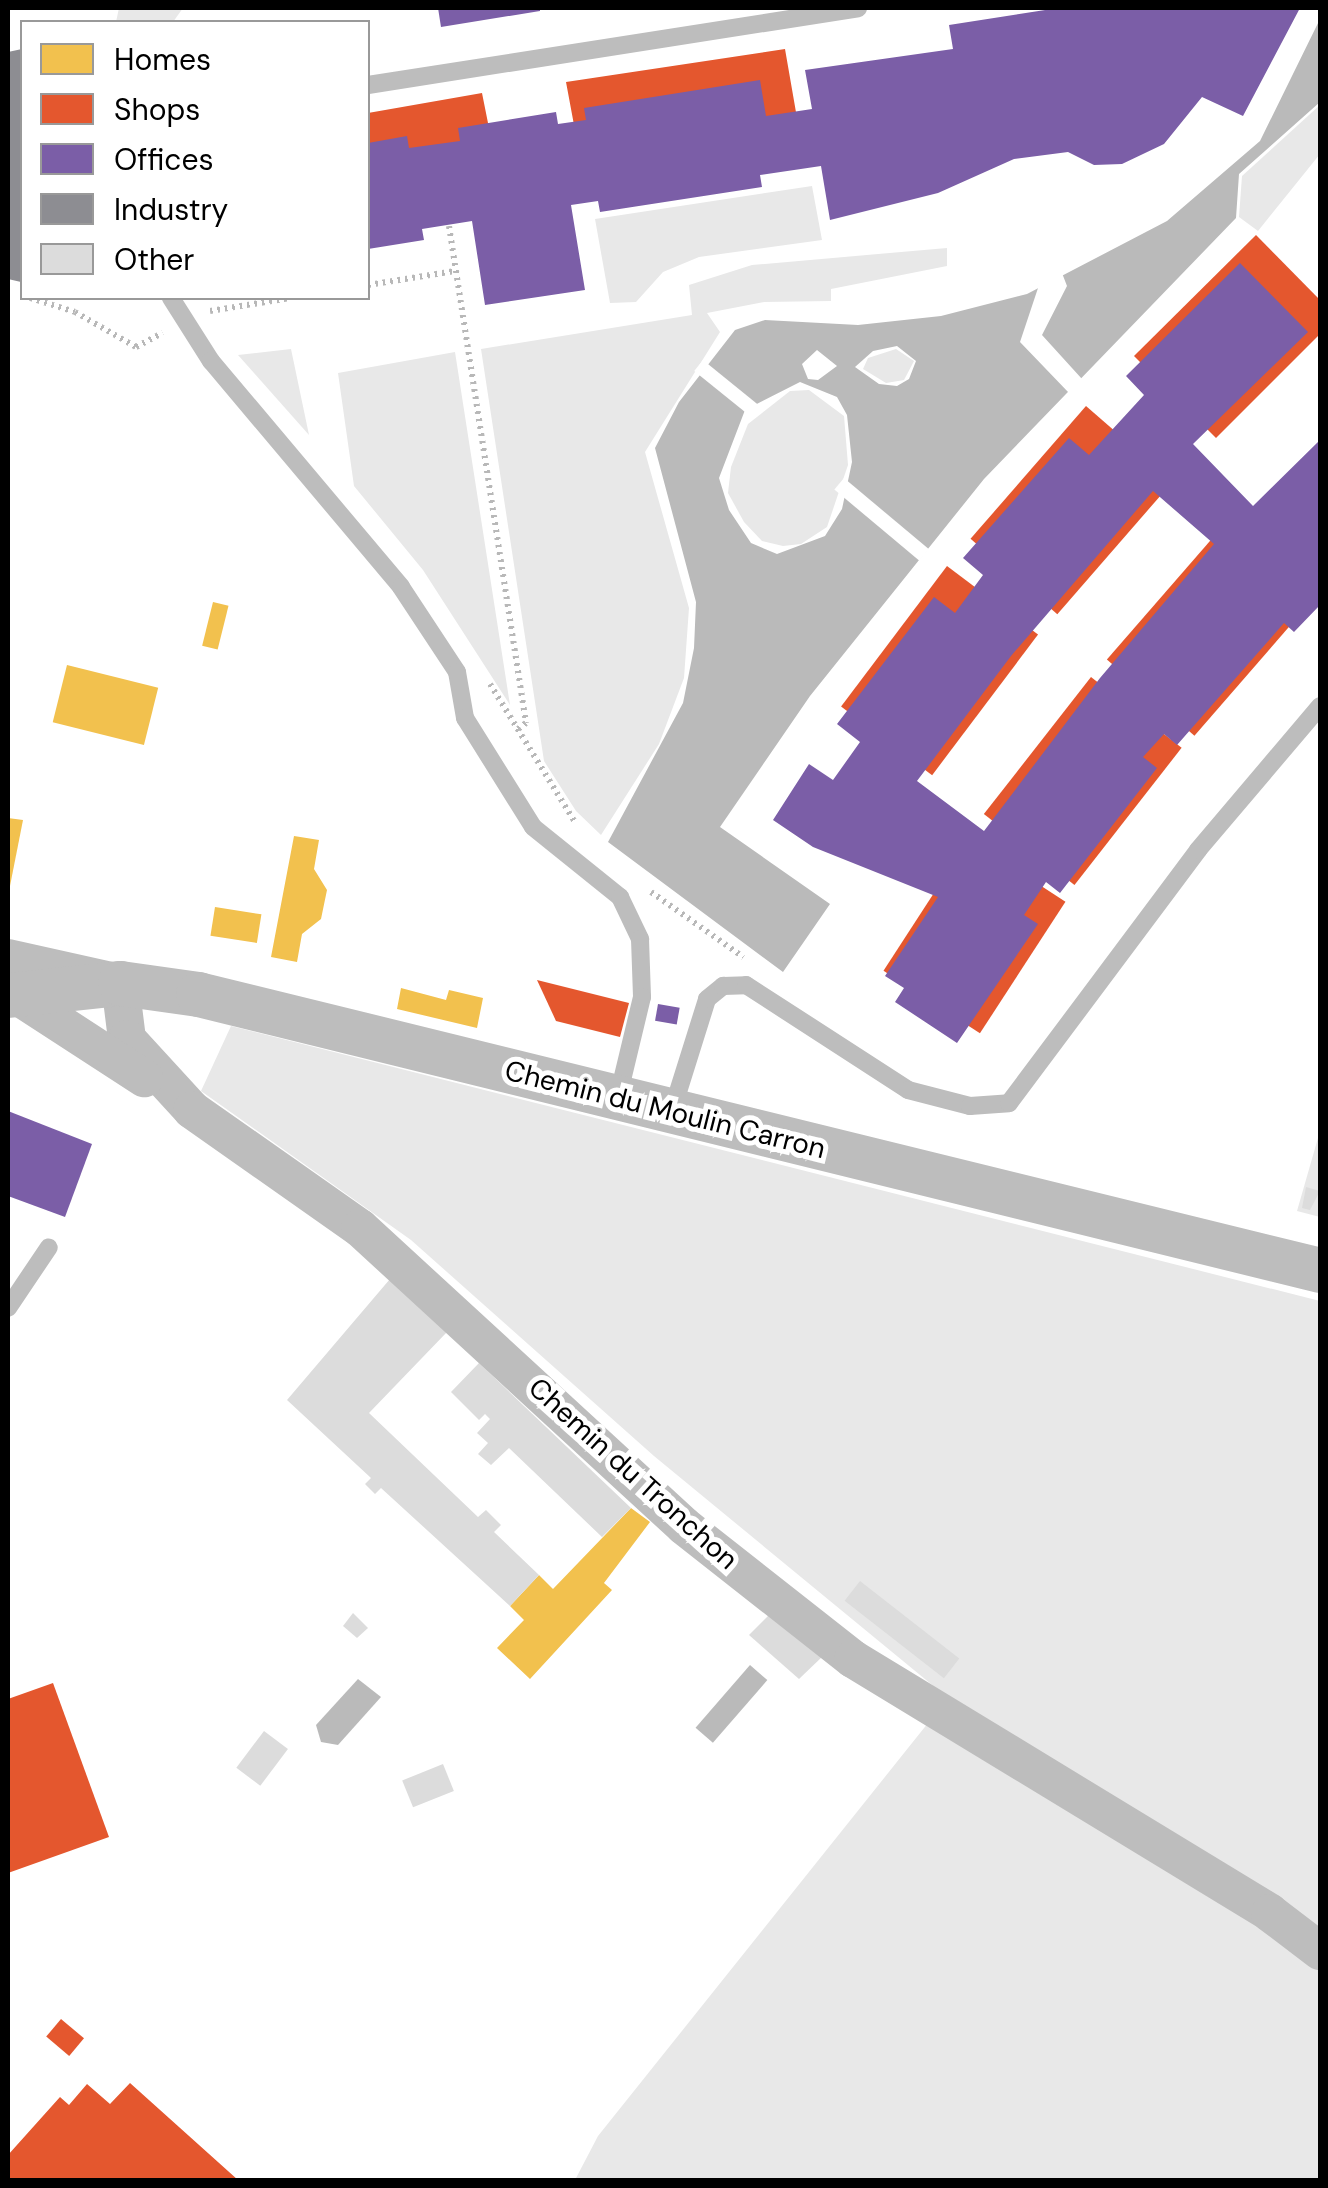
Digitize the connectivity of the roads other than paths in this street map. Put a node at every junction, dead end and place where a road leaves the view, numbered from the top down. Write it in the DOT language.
graph roads {
  1 [pos="858,8"];
  2 [pos="370,85"];
  3 [pos="172,300"];
  4 [pos="1320,706"];
  5 [pos="10,983"];
  6 [pos="120,983"];
  7 [pos="618,1098"];
  8 [pos="192,1110"];
  9 [pos="672,1112"];
  10 [pos="50,1247"];
  11 [pos="1320,1270"];
  12 [pos="8,1308"];
  13 [pos="1320,1951"];
  1 -- 2 [label="lane"];
  3 -- 7 [label="lane"];
  4 -- 9 [label="lane"];
  5 -- 6 [label="street"];
  5 -- 8 [label="street"];
  6 -- 7 [label="street, Chemin du Moulin Carron"];
  6 -- 8 [label="street, Chemin du Tronchon"];
  7 -- 9 [label="street, Chemin du Moulin Carron"];
  8 -- 13 [label="street, Chemin du Tronchon"];
  9 -- 11 [label="street, Chemin du Moulin Carron"];
  10 -- 12 [label="lane"];
}
